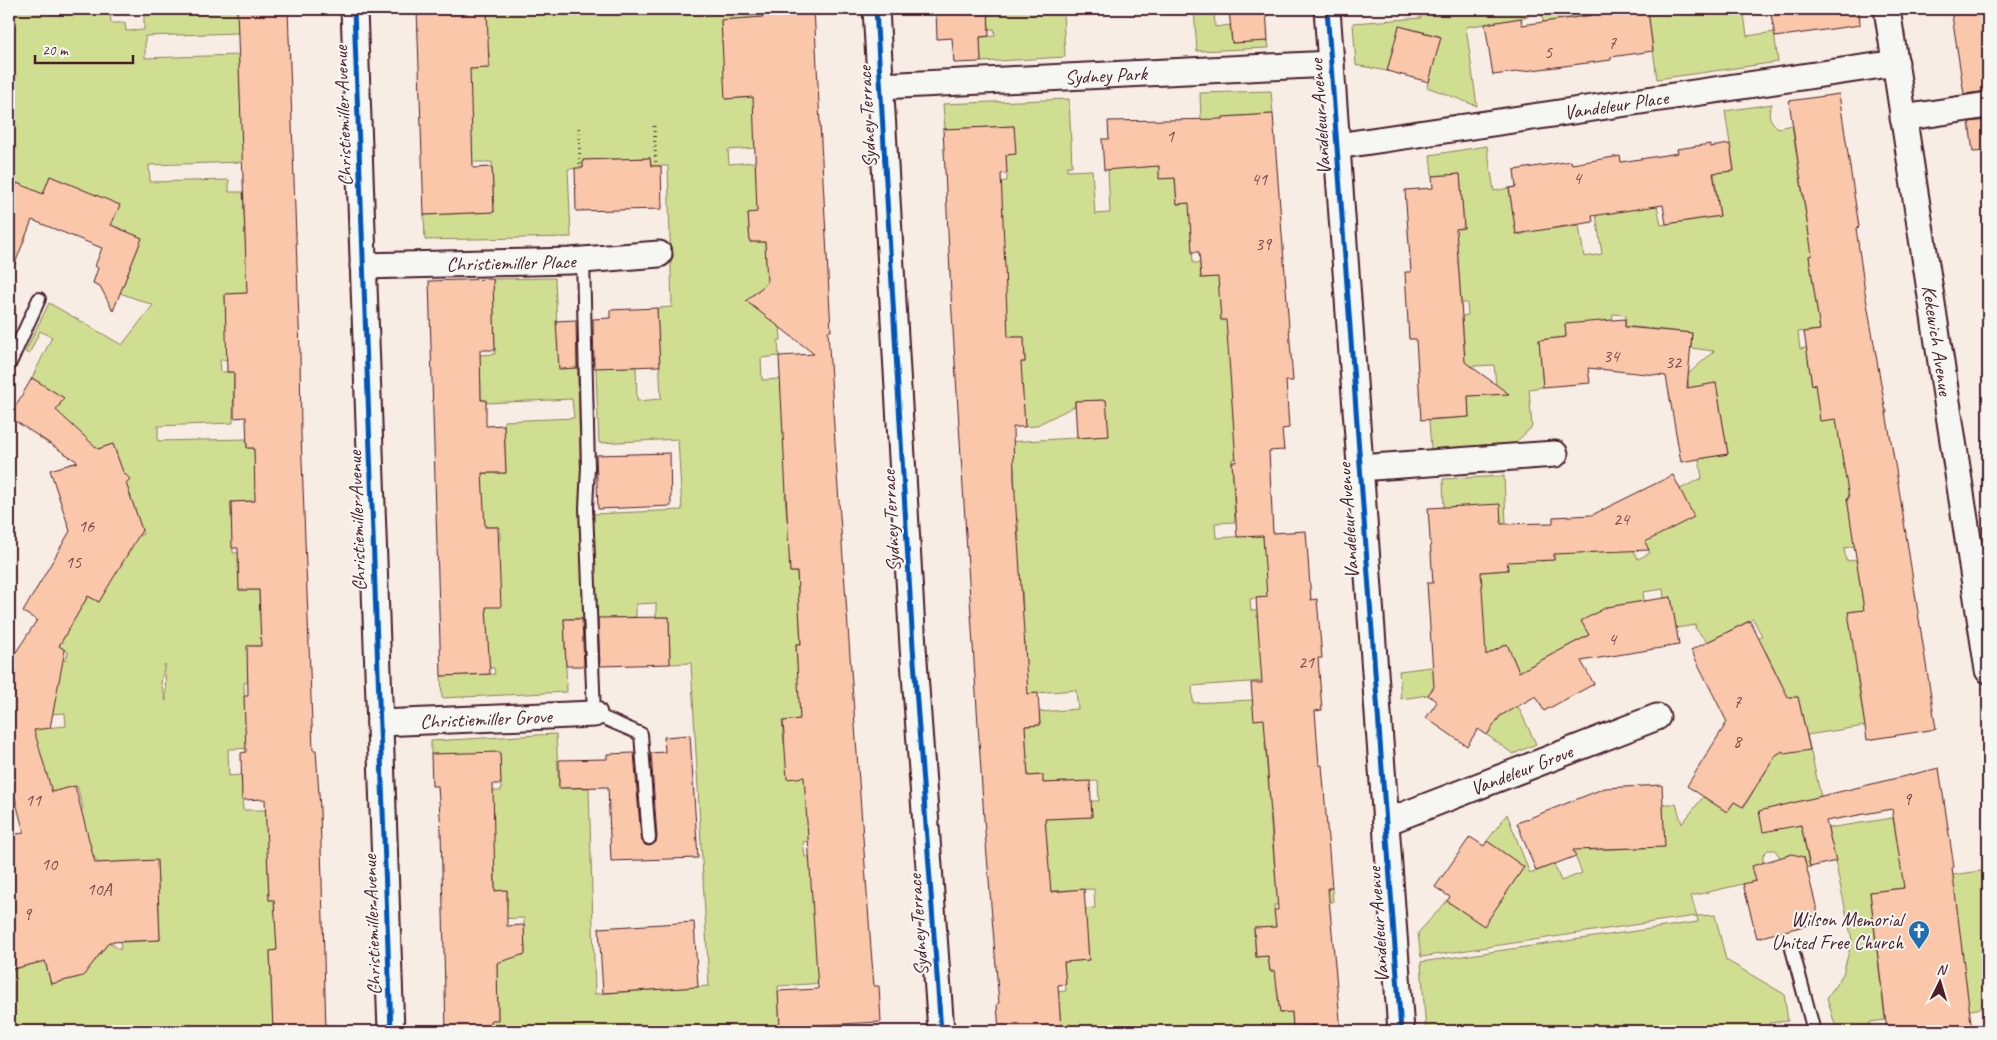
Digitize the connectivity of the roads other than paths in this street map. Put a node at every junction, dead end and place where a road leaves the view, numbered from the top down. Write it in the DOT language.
graph roads {
  1 [pos="354,9"];
  2 [pos="876,9"];
  3 [pos="1327,9"];
  4 [pos="1887,9"];
  5 [pos="1896,63"];
  6 [pos="1332,64"];
  7 [pos="880,86"];
  8 [pos="1988,105"];
  9 [pos="1903,118"];
  10 [pos="1337,146"];
  11 [pos="659,254"];
  12 [pos="583,260"];
  13 [pos="363,266"];
  14 [pos="39,299"];
  15 [pos="9,365"];
  16 [pos="1555,454"];
  17 [pos="1359,468"];
  18 [pos="1988,670"];
  19 [pos="594,714"];
  20 [pos="1657,717"];
  21 [pos="380,723"];
  22 [pos="1386,822"];
  23 [pos="649,838"];
  24 [pos="1792,949"];
  25 [pos="391,1031"];
  26 [pos="941,1031"];
  27 [pos="1401,1031"];
  28 [pos="1814,1031"];
  1 -- 13 [label="street, Christiemiller Avenue"];
  2 -- 7 [label="street, Sydney Terrace"];
  3 -- 6 [label="street, Vandeleur Avenue"];
  4 -- 5 [label="street, Kekewich Avenue"];
  5 -- 9 [label="street, Kekewich Avenue"];
  5 -- 10 [label="street, Vandeleur Place"];
  6 -- 7 [label="street, Sydney Park"];
  6 -- 10 [label="street, Vandeleur Avenue"];
  7 -- 26 [label="street, Sydney Terrace"];
  8 -- 9 [label="street"];
  9 -- 18 [label="street, Kekewich Avenue"];
  10 -- 17 [label="street, Vandeleur Avenue"];
  11 -- 12 [label="street, Christiemiller Place"];
  12 -- 13 [label="street, Christiemiller Place"];
  12 -- 19 [label="lane"];
  13 -- 21 [label="street, Christiemiller Avenue"];
  14 -- 15 [label="lane"];
  16 -- 17 [label="street, Vandeleur Avenue"];
  17 -- 22 [label="street, Vandeleur Avenue"];
  19 -- 21 [label="street, Christiemiller Grove"];
  19 -- 23 [label="lane"];
  20 -- 22 [label="street, Vandeleur Grove"];
  21 -- 25 [label="street, Christiemiller Avenue"];
  22 -- 27 [label="street, Vandeleur Avenue"];
  24 -- 28 [label="lane"];
}
